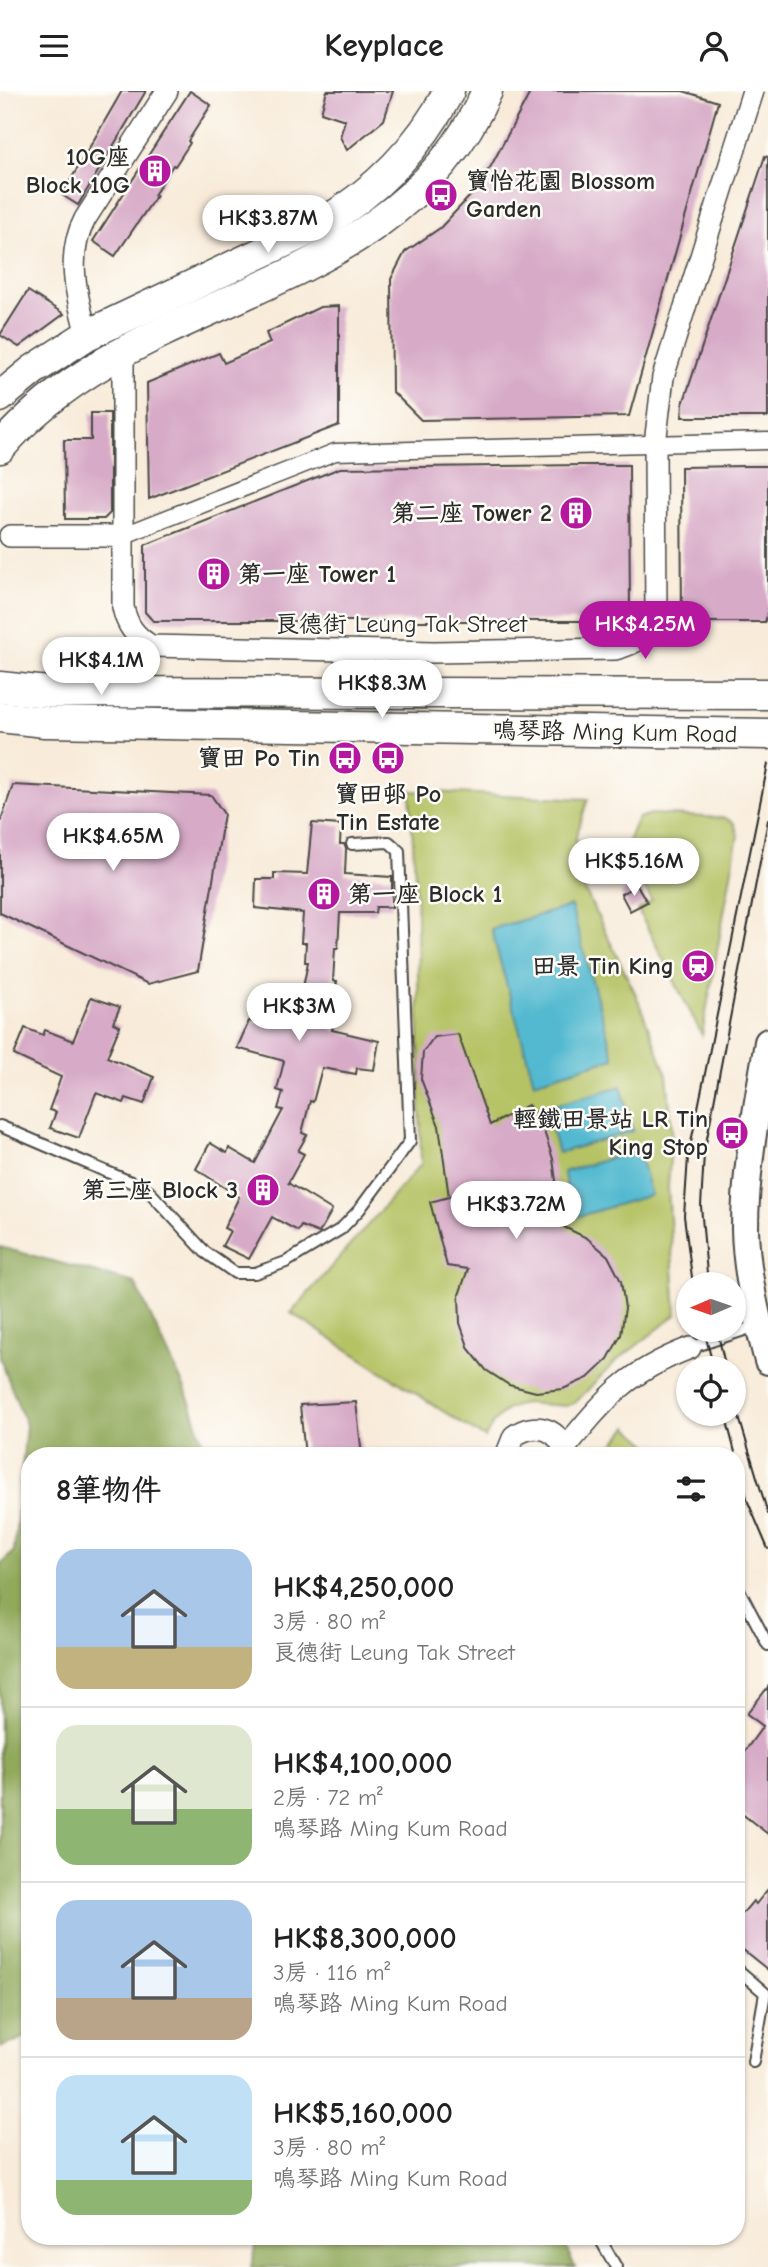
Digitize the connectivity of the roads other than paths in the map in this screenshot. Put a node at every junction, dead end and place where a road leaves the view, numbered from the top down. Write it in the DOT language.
graph roads {
  1 [pos="167,91"];
  2 [pos="449,91"];
  3 [pos="487,91"];
  4 [pos="752,91"];
  5 [pos="87,335"];
  6 [pos="123,351"];
  7 [pos="0,397"];
  8 [pos="768,441"];
  9 [pos="655,444"];
  10 [pos="0,448"];
  11 [pos="10,536"];
  12 [pos="122,536"];
  13 [pos="0,687"];
  14 [pos="768,694"];
  15 [pos="0,717"];
  16 [pos="768,734"];
  17 [pos="352,844"];
  18 [pos="768,1042"];
  19 [pos="0,1126"];
  20 [pos="759,1325"];
  21 [pos="690,1348"];
  22 [pos="768,1361"];
  23 [pos="510,1447"];
  24 [pos="562,1447"];
  25 [pos="569,1447"];
  26 [pos="745,1602"];
  27 [pos="768,1645"];
  28 [pos="745,1976"];
  29 [pos="753,2062"];
  30 [pos="603,2245"];
  31 [pos="616,2267"];
  1 -- 5 [label="street"];
  2 -- 5 [label="main road"];
  3 -- 6 [label="main road"];
  4 -- 9 [label="street, 良德街 Leung Tak Street"];
  5 -- 7 [label="main road"];
  6 -- 10 [label="main road"];
  6 -- 12 [label="street, 良德街 Leung Tak Street"];
  8 -- 9 [label="street"];
  9 -- 12 [label="street"];
  9 -- 12 [label="street, 良德街 Leung Tak Street"];
  11 -- 12 [label="street"];
  13 -- 14 [label="main road, 鳴琴路 Ming Kum Road"];
  15 -- 16 [label="main road, 鳴琴路 Ming Kum Road"];
  17 -- 19 [label="lane"];
  18 -- 20 [label="street"];
  20 -- 21 [label="lane"];
  20 -- 22 [label="street"];
  21 -- 25 [label="street"];
  23 -- 24 [label="street"];
  26 -- 27 [label="lane"];
  28 -- 29 [label="lane"];
  30 -- 31 [label="lane"];
}
